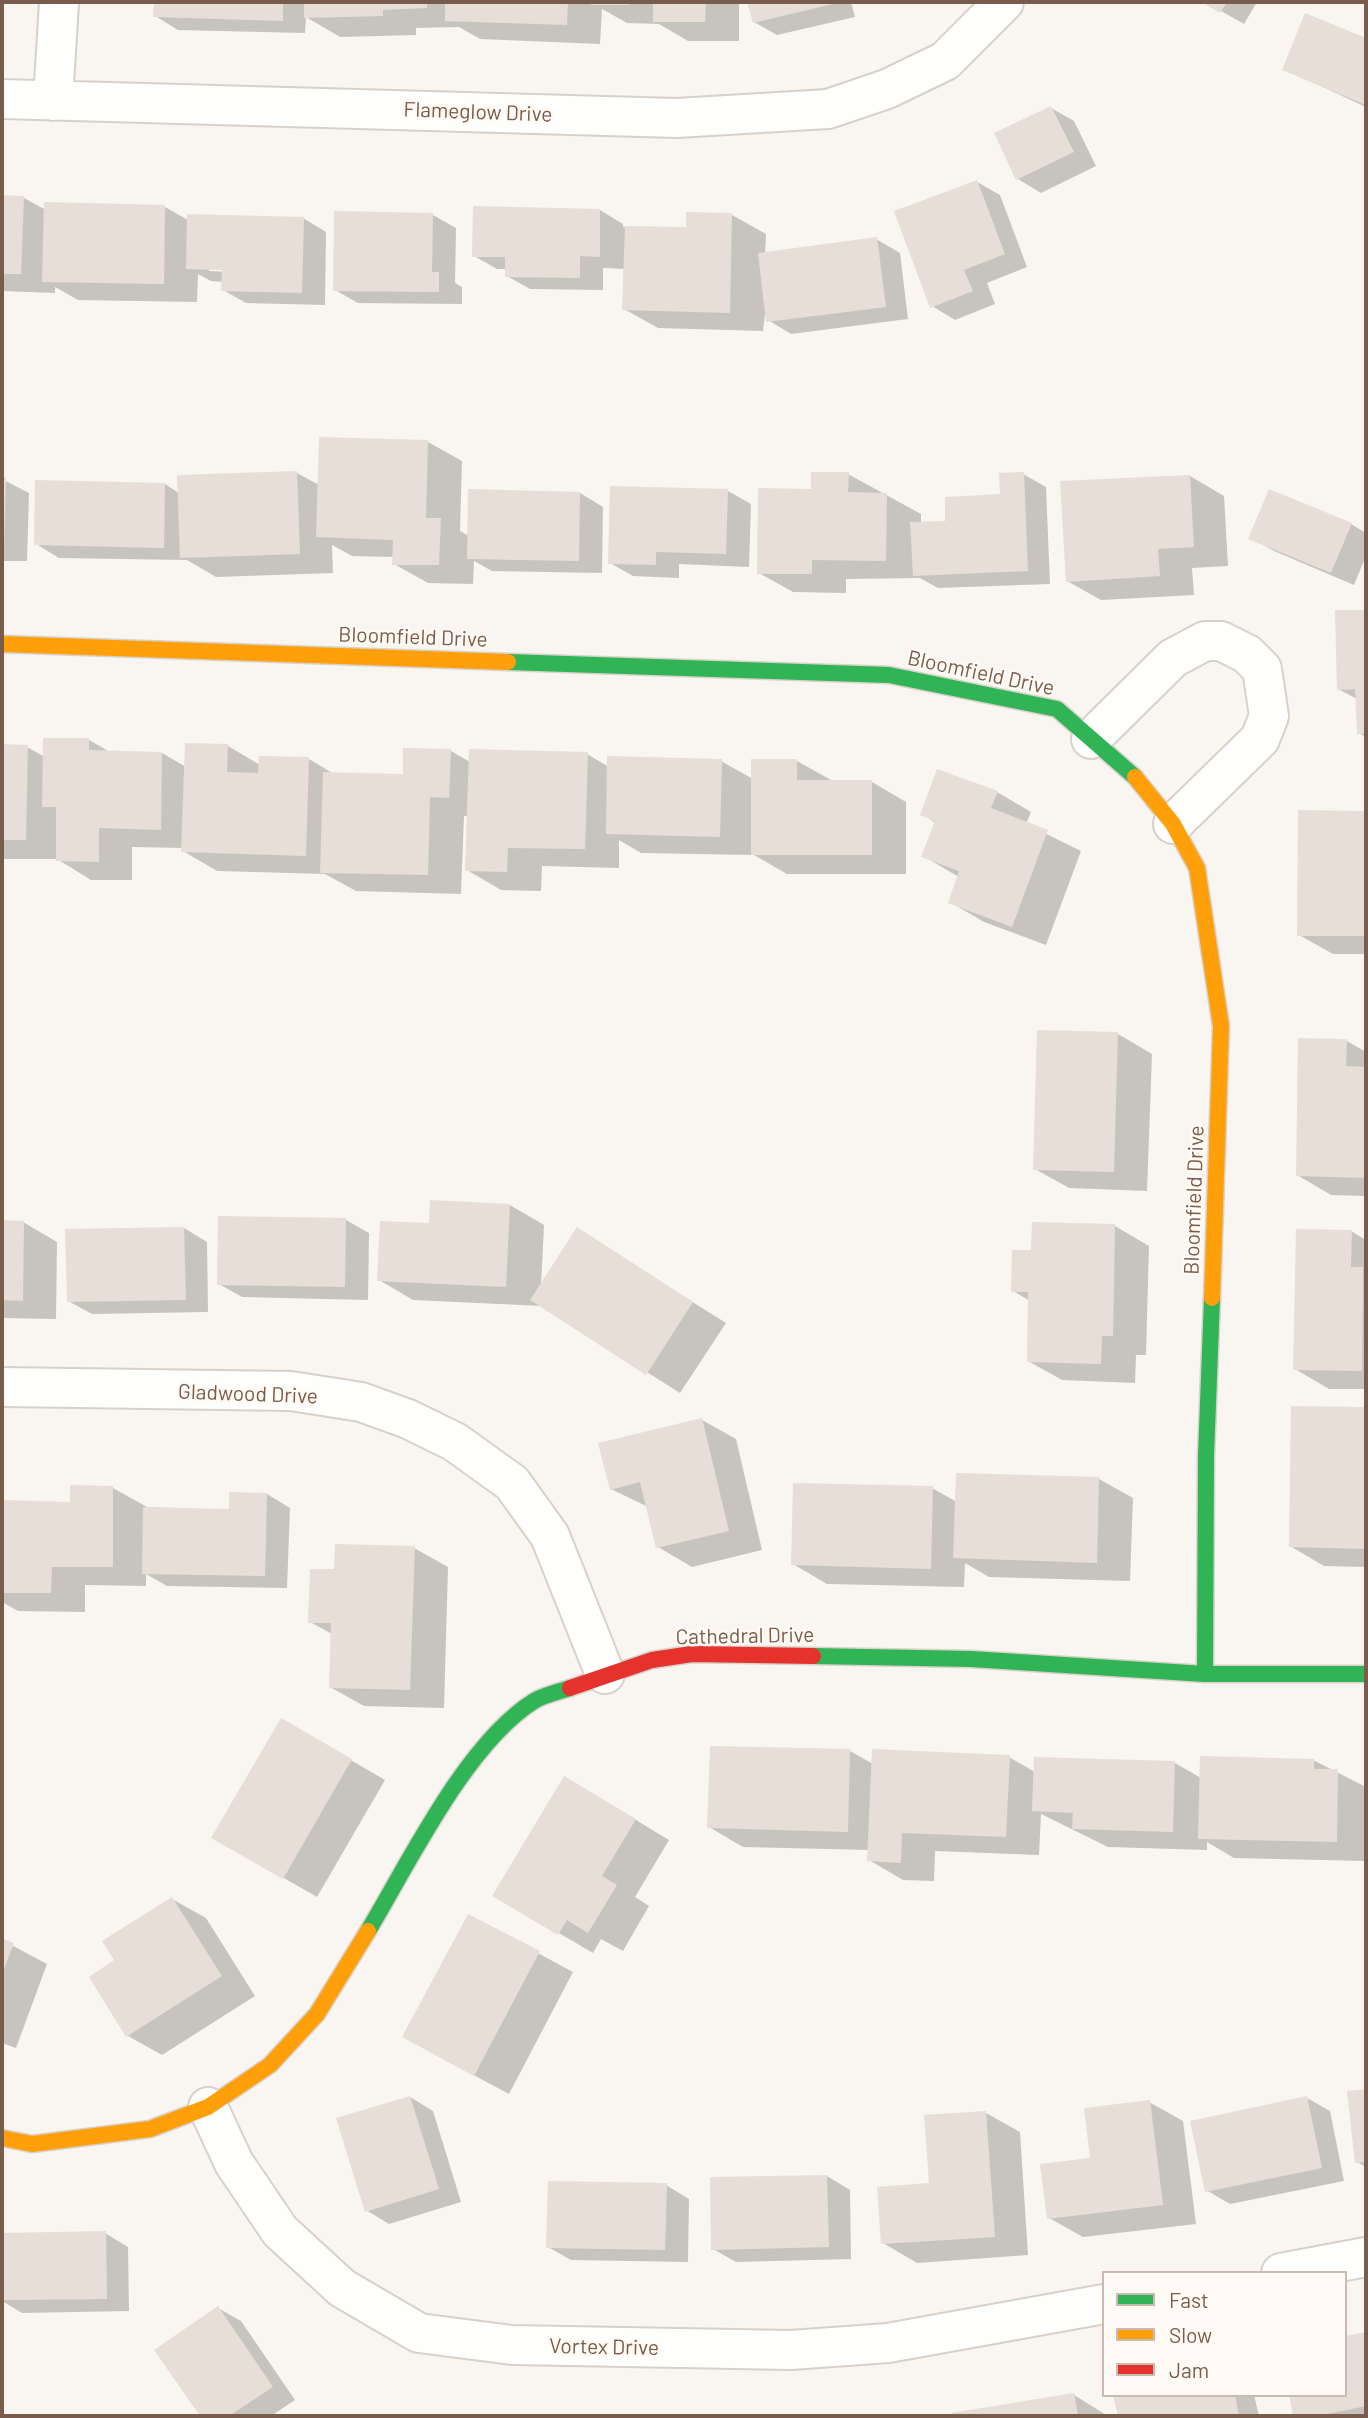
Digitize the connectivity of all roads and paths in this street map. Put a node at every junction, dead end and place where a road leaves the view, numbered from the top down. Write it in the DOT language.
graph roads {
  1 [pos="59,2"];
  2 [pos="1004,2"];
  3 [pos="2,99"];
  4 [pos="53,101"];
  5 [pos="2,644"];
  6 [pos="1091,739"];
  7 [pos="1173,824"];
  8 [pos="2,1387"];
  9 [pos="605,1674"];
  10 [pos="1205,1674"];
  11 [pos="1366,1674"];
  12 [pos="208,2107"];
  13 [pos="2,2138"];
  14 [pos="1366,2258"];
  15 [pos="1292,2271"];
  16 [pos="1102,2304"];
  1 -- 4 [label="street"];
  2 -- 4 [label="street, Flameglow Drive"];
  3 -- 4 [label="street, Flameglow Drive"];
  5 -- 6 [label="street, Bloomfield Drive"];
  6 -- 7 [label="street, Bloomfield Drive"];
  6 -- 7 [label="street"];
  7 -- 10 [label="street, Bloomfield Drive"];
  8 -- 9 [label="street, Gladwood Drive"];
  9 -- 10 [label="street, Cathedral Drive"];
  9 -- 12 [label="street, Cathedral Drive"];
  10 -- 11 [label="street, Cathedral Drive"];
  12 -- 13 [label="street, Cathedral Drive"];
  12 -- 16 [label="street, Vortex Drive"];
  14 -- 15 [label="street"];
}
